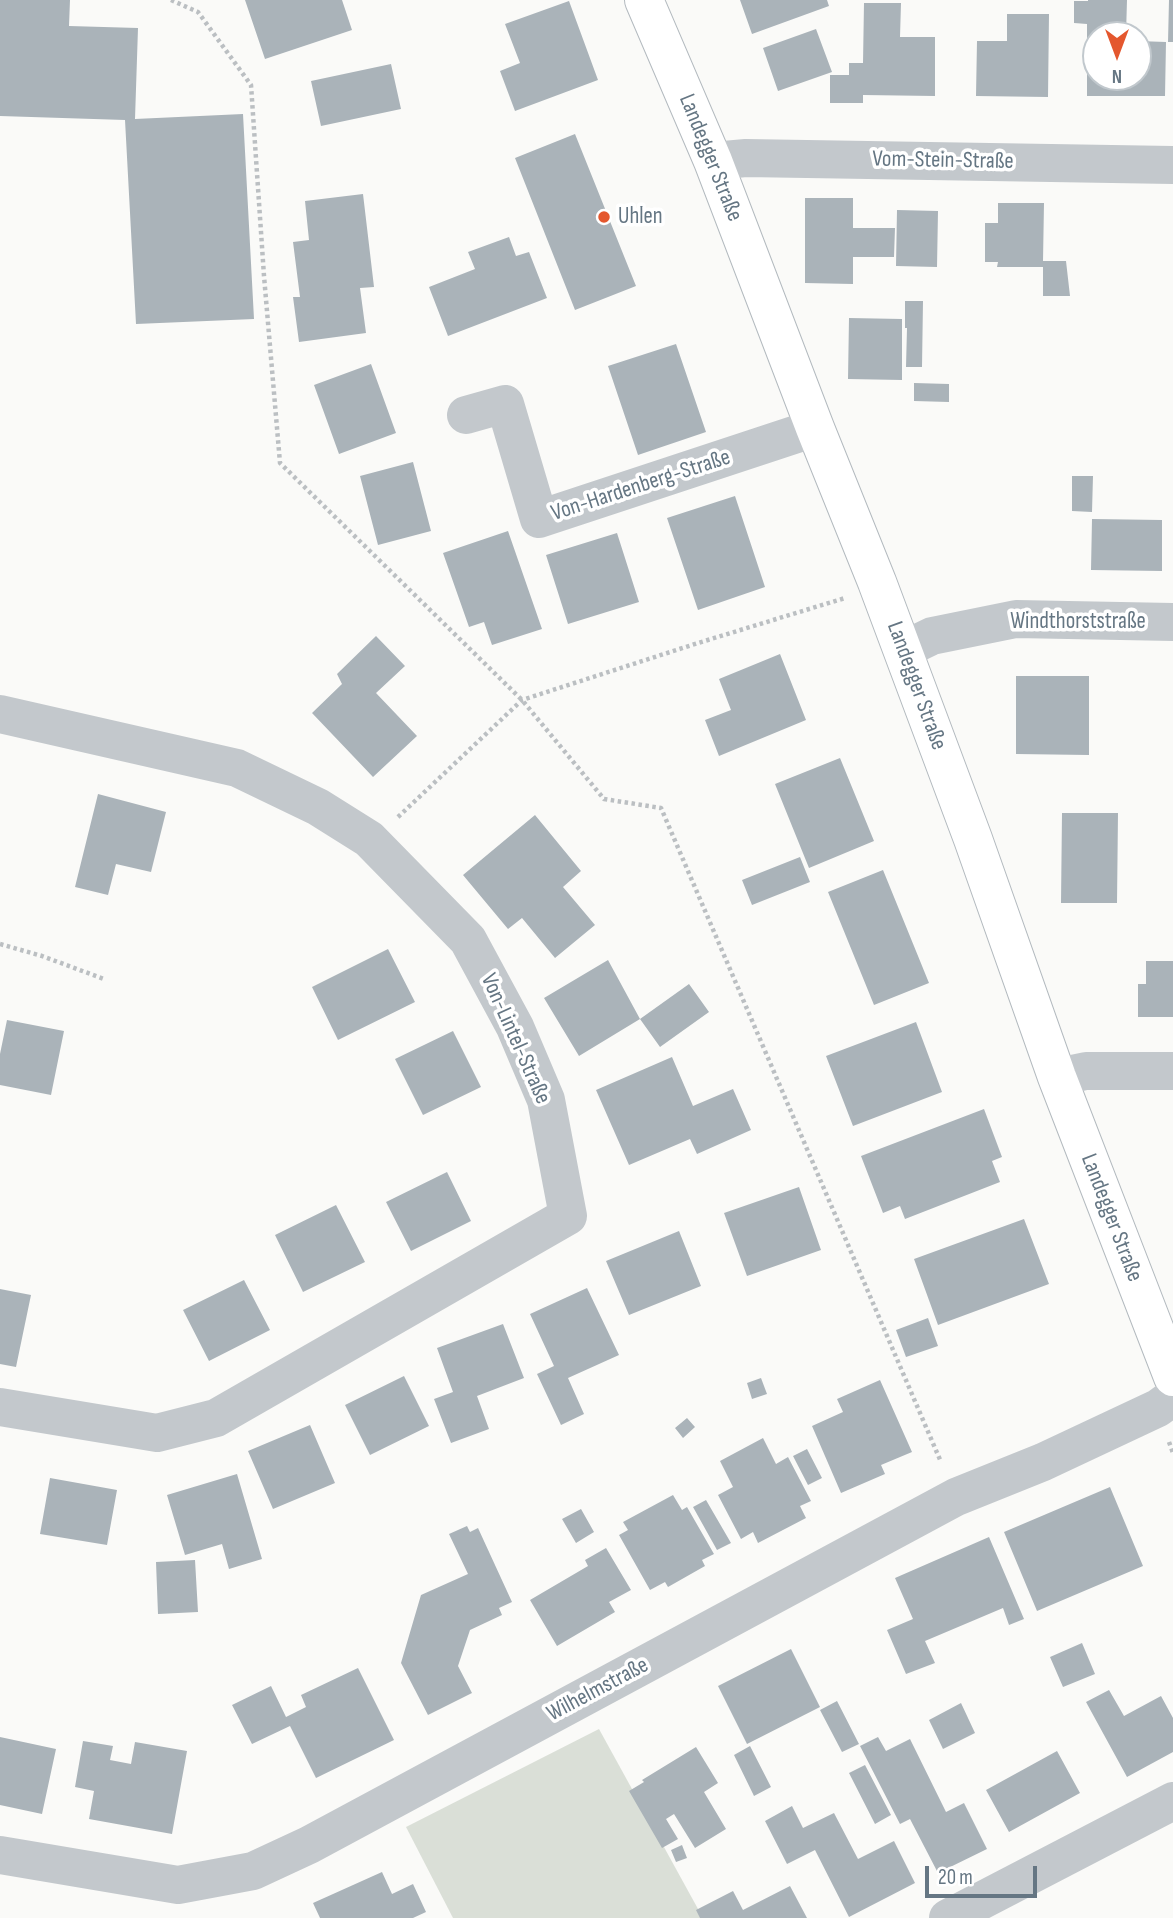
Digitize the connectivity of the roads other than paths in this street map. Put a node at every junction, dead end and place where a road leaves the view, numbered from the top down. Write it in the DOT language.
graph roads {
  1 [pos="644,0"];
  2 [pos="713,161"];
  3 [pos="1173,165"];
  4 [pos="467,415"];
  5 [pos="815,428"];
  6 [pos="1173,622"];
  7 [pos="903,650"];
  8 [pos="0,714"];
  9 [pos="1173,1071"];
  10 [pos="1057,1077"];
  11 [pos="1173,1377"];
  12 [pos="1173,1397"];
  13 [pos="0,1407"];
  14 [pos="1173,1801"];
  15 [pos="0,1855"];
  16 [pos="948,1918"];
  1 -- 2 [label="main road, Landegger Straße"];
  2 -- 3 [label="street, Vom-Stein-Straße"];
  2 -- 5 [label="main road, Landegger Straße"];
  4 -- 5 [label="street, Von-Hardenberg-Straße"];
  5 -- 7 [label="main road, Landegger Straße"];
  6 -- 7 [label="street, Windthorststraße"];
  7 -- 10 [label="main road, Landegger Straße"];
  8 -- 13 [label="street, Von-Lintel-Straße"];
  9 -- 10 [label="street"];
  10 -- 11 [label="main road, Landegger Straße"];
  12 -- 15 [label="street, Wilhelmstraße"];
  14 -- 16 [label="street"];
}
